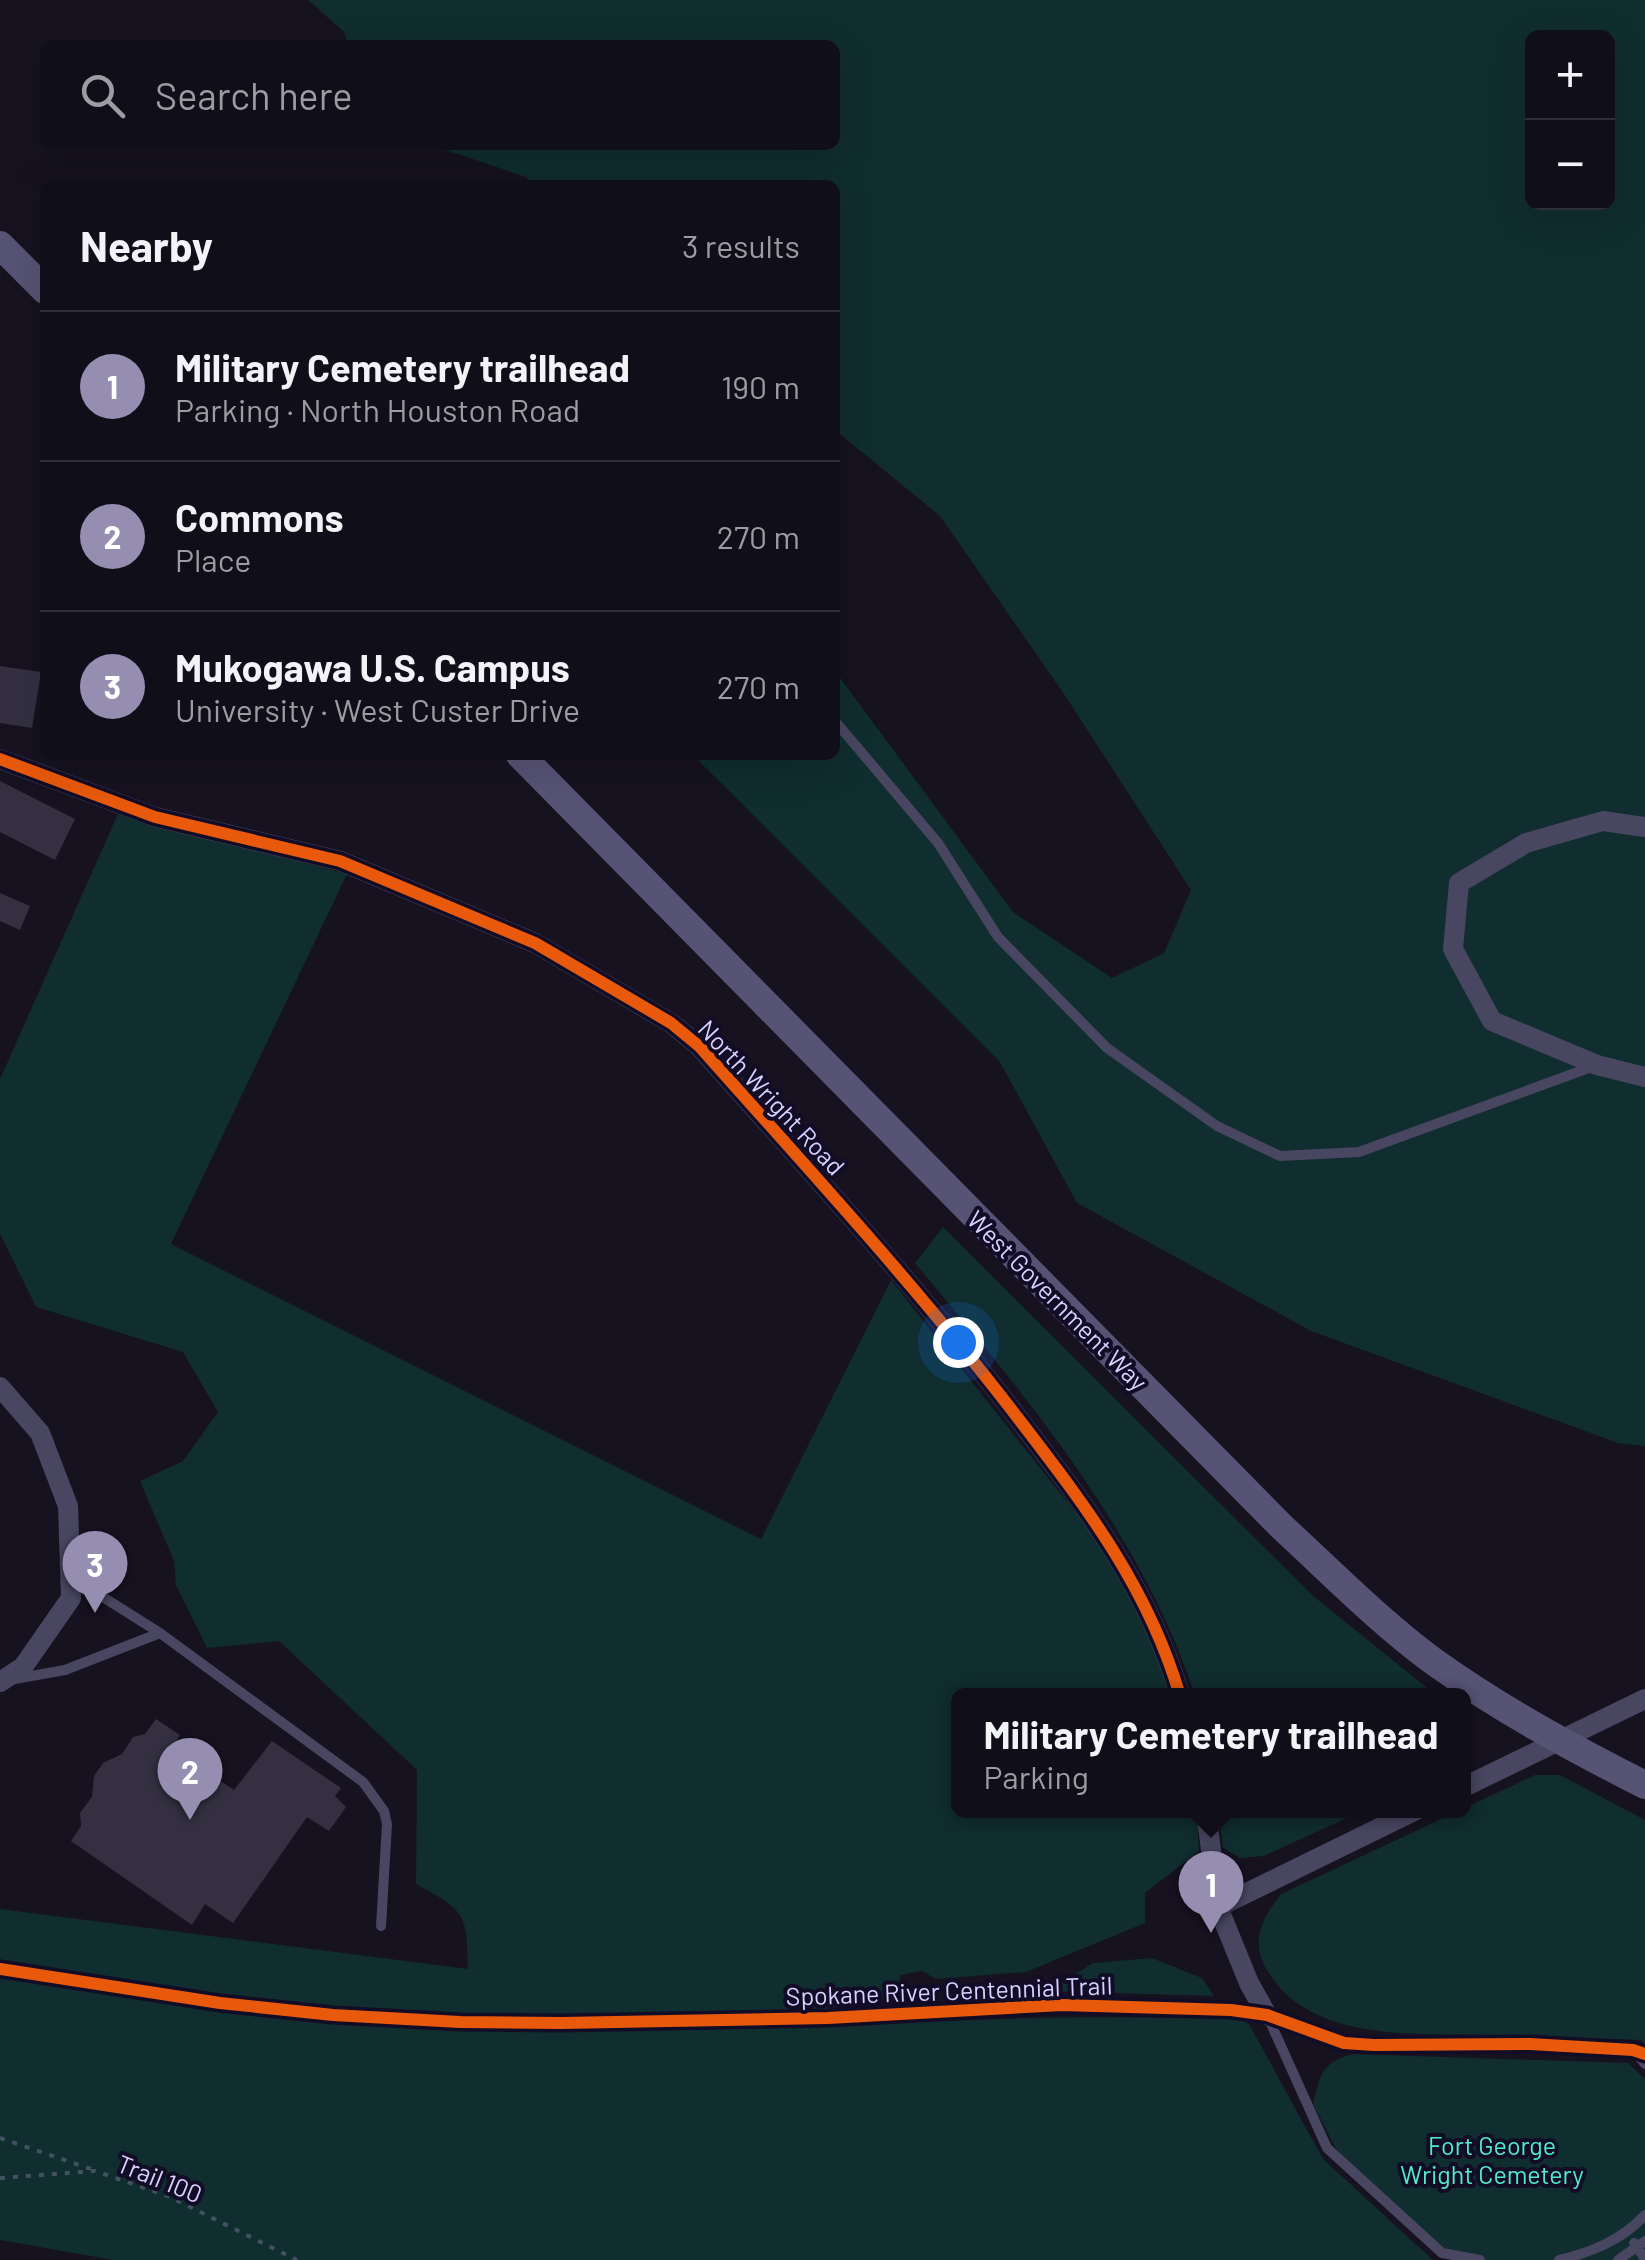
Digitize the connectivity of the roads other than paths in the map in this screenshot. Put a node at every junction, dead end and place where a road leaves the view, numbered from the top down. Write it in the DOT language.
graph roads {
  1 [pos="0,245"];
  2 [pos="40,281"];
  3 [pos="840,727"];
  4 [pos="0,760"];
  5 [pos="528,760"];
  6 [pos="1645,828"];
  7 [pos="1598,1065"];
  8 [pos="1645,1077"];
  9 [pos="0,1386"];
  10 [pos="70,1576"];
  11 [pos="160,1633"];
  12 [pos="2,1681"];
  13 [pos="1178,1688"];
  14 [pos="1645,1699"];
  15 [pos="1558,1741"];
  16 [pos="1471,1784"];
  17 [pos="1645,1785"];
  18 [pos="1207,1818"];
  19 [pos="1400,1818"];
  20 [pos="1218,1907"];
  21 [pos="381,1926"];
  22 [pos="1267,2014"];
  23 [pos="1633,2050"];
  24 [pos="1645,2064"];
  25 [pos="1645,2214"];
  26 [pos="1628,2234"];
  27 [pos="1641,2244"];
  28 [pos="1446,2256"];
  29 [pos="1645,2259"];
  30 [pos="1480,2260"];
  31 [pos="1559,2260"];
  32 [pos="1618,2260"];
  1 -- 2 [label="main road"];
  3 -- 7 [label="lane"];
  4 -- 13 [label="street, North Wright Road"];
  5 -- 15 [label="main road, West Government Way"];
  6 -- 7 [label="street"];
  7 -- 8 [label="street"];
  9 -- 10 [label="street"];
  10 -- 11 [label="lane"];
  10 -- 12 [label="street"];
  11 -- 12 [label="lane"];
  11 -- 21 [label="lane"];
  14 -- 15 [label="street"];
  15 -- 16 [label="street"];
  15 -- 17 [label="main road, West Government Way"];
  18 -- 20 [label="street"];
  19 -- 20 [label="street"];
  20 -- 22 [label="street"];
  22 -- 28 [label="lane"];
  23 -- 24 [label="lane"];
  25 -- 26 [label="lane"];
  26 -- 27 [label="lane"];
  26 -- 31 [label="lane"];
  27 -- 29 [label="lane"];
  27 -- 32 [label="lane"];
  28 -- 30 [label="lane"];
}
